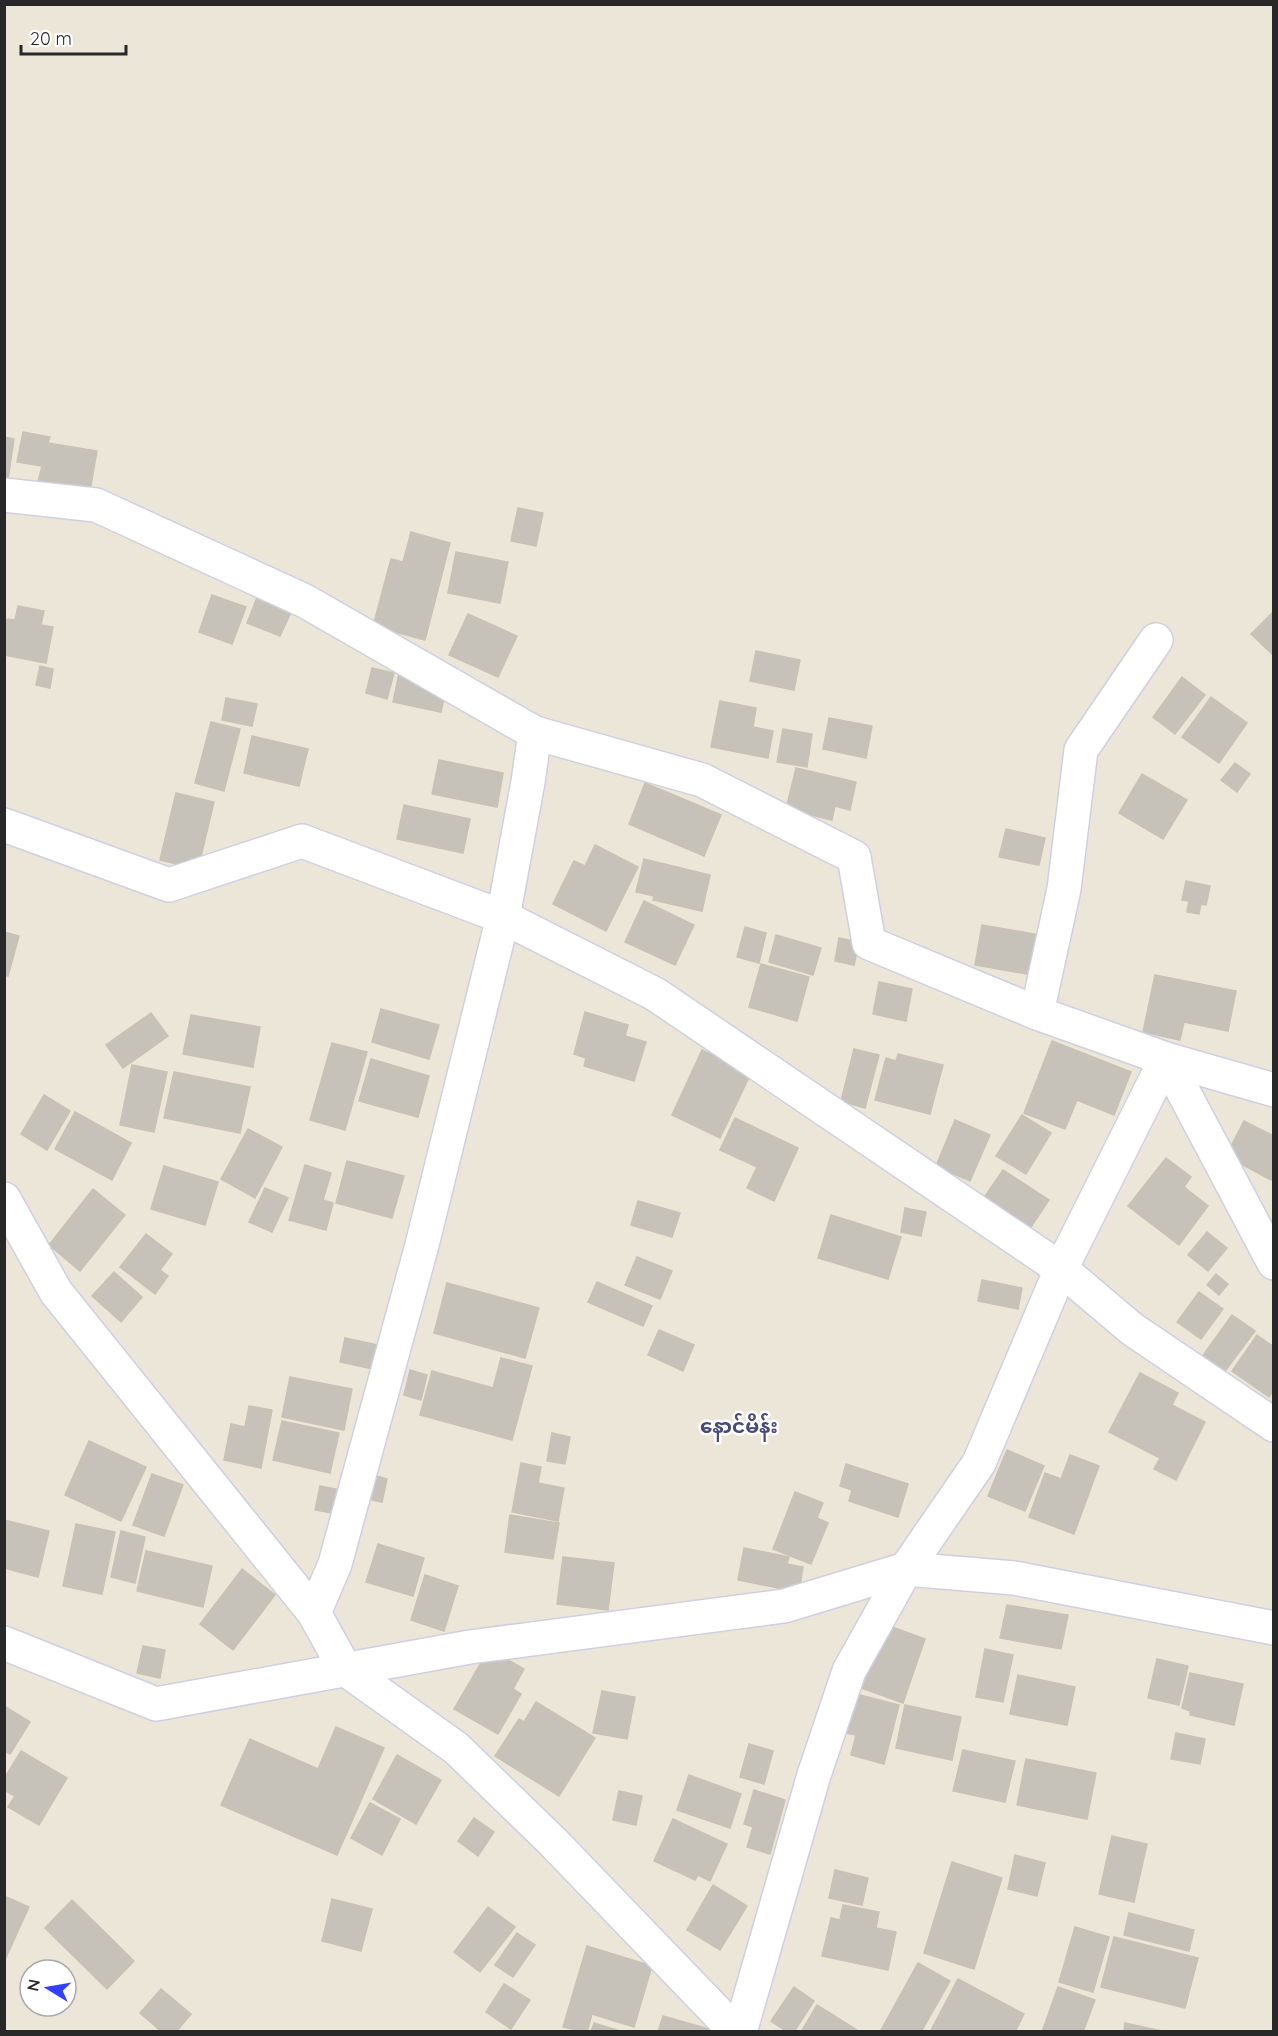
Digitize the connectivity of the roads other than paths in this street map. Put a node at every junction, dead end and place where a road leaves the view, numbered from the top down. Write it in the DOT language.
graph roads {
  1 [pos="4,495"];
  2 [pos="1156,640"];
  3 [pos="535,734"];
  4 [pos="4,825"];
  5 [pos="502,917"];
  6 [pos="1037,1013"];
  7 [pos="1166,1059"];
  8 [pos="1274,1090"];
  9 [pos="4,1199"];
  10 [pos="1274,1263"];
  11 [pos="1061,1269"];
  12 [pos="1274,1425"];
  13 [pos="906,1569"];
  14 [pos="314,1613"];
  15 [pos="1274,1628"];
  16 [pos="4,1643"];
  17 [pos="345,1669"];
  18 [pos="738,2031"];
  1 -- 3 [label="street"];
  2 -- 6 [label="street"];
  3 -- 5 [label="street"];
  3 -- 6 [label="street"];
  4 -- 5 [label="street"];
  5 -- 11 [label="street"];
  5 -- 14 [label="street"];
  6 -- 7 [label="street"];
  7 -- 8 [label="street"];
  7 -- 10 [label="street"];
  7 -- 11 [label="street"];
  9 -- 14 [label="street"];
  11 -- 12 [label="street"];
  11 -- 13 [label="street"];
  13 -- 15 [label="street"];
  13 -- 17 [label="street"];
  13 -- 18 [label="street"];
  14 -- 17 [label="street"];
  16 -- 17 [label="street"];
  17 -- 18 [label="street"];
}
